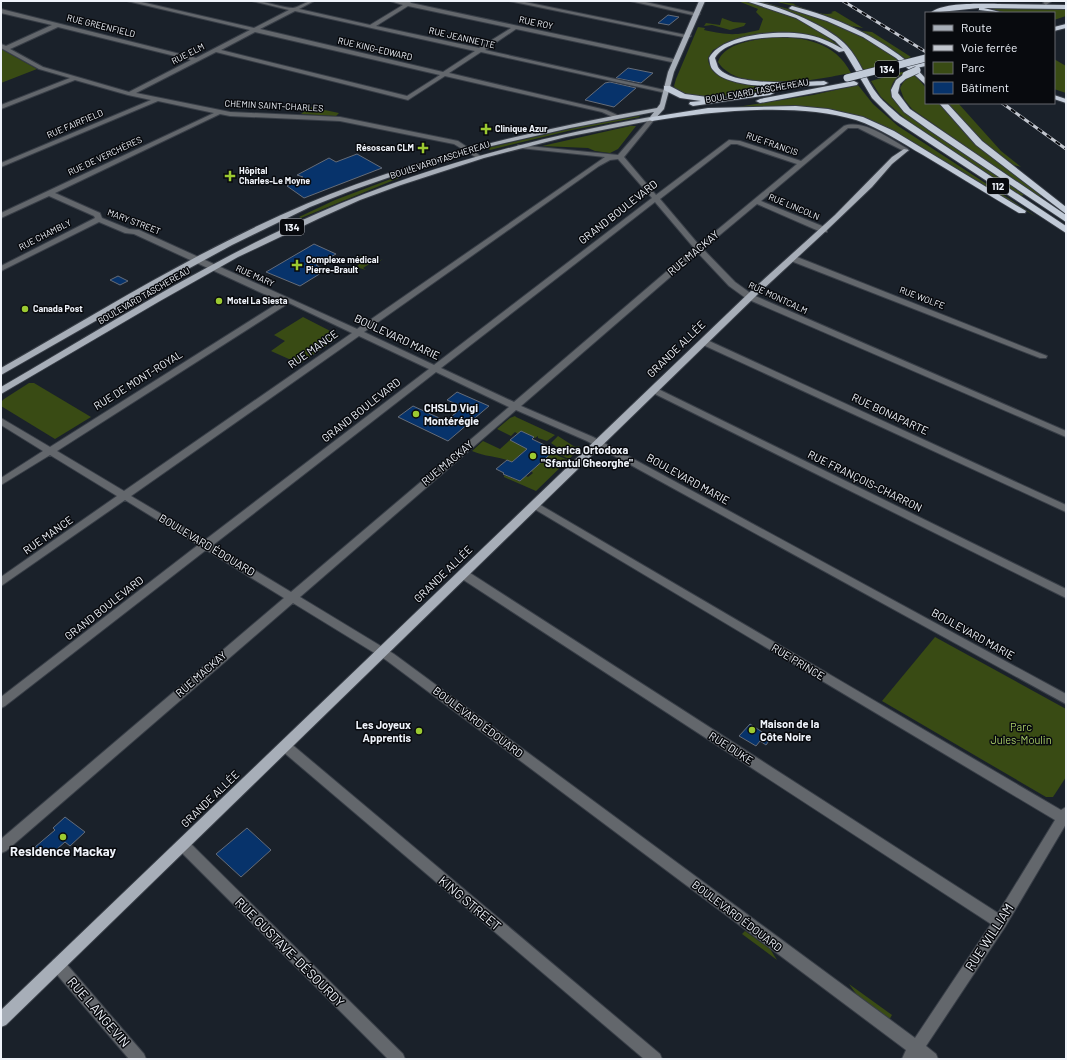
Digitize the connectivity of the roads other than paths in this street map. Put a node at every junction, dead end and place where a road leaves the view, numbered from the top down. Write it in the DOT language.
graph roads {
  1 [pos="130,1"];
  2 [pos="255,1"];
  3 [pos="311,1"];
  4 [pos="393,1"];
  5 [pos="413,1"];
  6 [pos="512,1"];
  7 [pos="633,1"];
  8 [pos="702,1"];
  9 [pos="749,1"];
  10 [pos="766,1"];
  11 [pos="407,5"];
  12 [pos="1066,7"];
  13 [pos="1,10"];
  14 [pos="294,10"];
  15 [pos="936,12"];
  16 [pos="957,12"];
  17 [pos="994,12"];
  18 [pos="697,14"];
  19 [pos="1066,20"];
  20 [pos="1055,23"];
  21 [pos="58,25"];
  22 [pos="1066,26"];
  23 [pos="370,27"];
  24 [pos="514,28"];
  25 [pos="1055,29"];
  26 [pos="255,30"];
  27 [pos="688,36"];
  28 [pos="4,47"];
  29 [pos="216,50"];
  30 [pos="479,51"];
  31 [pos="925,58"];
  32 [pos="197,60"];
  33 [pos="676,61"];
  34 [pos="925,65"];
  35 [pos="925,66"];
  36 [pos="856,67"];
  37 [pos="444,74"];
  38 [pos="74,78"];
  39 [pos="925,82"];
  40 [pos="824,83"];
  41 [pos="667,90"];
  42 [pos="1055,92"];
  43 [pos="130,94"];
  44 [pos="1066,96"];
  45 [pos="1055,97"];
  46 [pos="156,100"];
  47 [pos="715,100"];
  48 [pos="1066,101"];
  49 [pos="944,104"];
  50 [pos="684,105"];
  51 [pos="1,106"];
  52 [pos="672,107"];
  53 [pos="661,109"];
  54 [pos="701,111"];
  55 [pos="218,113"];
  56 [pos="615,116"];
  57 [pos="652,118"];
  58 [pos="738,142"];
  59 [pos="520,146"];
  60 [pos="469,150"];
  61 [pos="906,150"];
  62 [pos="479,157"];
  63 [pos="620,157"];
  64 [pos="800,163"];
  65 [pos="1,165"];
  66 [pos="945,166"];
  67 [pos="49,193"];
  68 [pos="655,199"];
  69 [pos="756,201"];
  70 [pos="1066,212"];
  71 [pos="1,216"];
  72 [pos="99,219"];
  73 [pos="1066,220"];
  74 [pos="824,230"];
  75 [pos="1066,230"];
  76 [pos="1066,236"];
  77 [pos="698,248"];
  78 [pos="794,259"];
  79 [pos="198,260"];
  80 [pos="214,268"];
  81 [pos="1,269"];
  82 [pos="750,297"];
  83 [pos="289,300"];
  84 [pos="357,332"];
  85 [pos="704,342"];
  86 [pos="1043,356"];
  87 [pos="435,368"];
  88 [pos="1,372"];
  89 [pos="654,390"];
  90 [pos="1,391"];
  91 [pos="514,406"];
  92 [pos="1,421"];
  93 [pos="1066,434"];
  94 [pos="598,444"];
  95 [pos="50,450"];
  96 [pos="1,482"];
  97 [pos="126,496"];
  98 [pos="534,505"];
  99 [pos="1066,509"];
  100 [pos="206,545"];
  101 [pos="463,574"];
  102 [pos="1,582"];
  103 [pos="1066,594"];
  104 [pos="291,596"];
  105 [pos="383,653"];
  106 [pos="1066,699"];
  107 [pos="1,703"];
  108 [pos="285,746"];
  109 [pos="1064,815"];
  110 [pos="183,845"];
  111 [pos="1,847"];
  112 [pos="1000,922"];
  113 [pos="58,965"];
  114 [pos="1,1020"];
  115 [pos="912,1053"];
  116 [pos="139,1059"];
  117 [pos="398,1059"];
  118 [pos="655,1059"];
  119 [pos="931,1059"];
  1 -- 26 [label="street, RUE KING-EDWARD"];
  2 -- 14 [label="street, RUE JEANNETTE"];
  3 -- 14 [label="street, RUE ELM"];
  4 -- 11 [label="street, RUE ROY"];
  5 -- 11 [label="street"];
  6 -- 27 [label="street"];
  7 -- 18 [label="street"];
  8 -- 18 [label="main road"];
  9 -- 36 [label="highway"];
  10 -- 39 [label="highway"];
  11 -- 23 [label="street"];
  11 -- 24 [label="street, RUE ROY"];
  12 -- 15 [label="highway"];
  13 -- 21 [label="street, RUE GREENFIELD"];
  14 -- 23 [label="street, RUE JEANNETTE"];
  14 -- 26 [label="street, RUE ELM"];
  16 -- 17 [label="highway"];
  18 -- 27 [label="main road"];
  19 -- 20 [label="highway"];
  21 -- 28 [label="street"];
  21 -- 32 [label="street, RUE GREENFIELD"];
  22 -- 25 [label="highway"];
  23 -- 30 [label="street, RUE JEANNETTE"];
  24 -- 30 [label="street"];
  24 -- 33 [label="street, RUE ROY"];
  26 -- 29 [label="street, RUE ELM"];
  26 -- 37 [label="street, RUE KING-EDWARD"];
  27 -- 33 [label="main road"];
  28 -- 38 [label="street, CHEMIN SAINT-CHARLES"];
  29 -- 32 [label="street, RUE ELM"];
  29 -- 37 [label="street"];
  30 -- 37 [label="street"];
  30 -- 41 [label="street, RUE JEANNETTE"];
  31 -- 40 [label="highway, BOULEVARD TASCHEREAU / 134, bridge"];
  32 -- 43 [label="street, RUE ELM"];
  33 -- 41 [label="main road"];
  34 -- 54 [label="highway, BOULEVARD TASCHEREAU / 134"];
  35 -- 73 [label="highway, bridge"];
  36 -- 40 [label="highway"];
  36 -- 75 [label="highway, 112"];
  37 -- 56 [label="street, RUE KING-EDWARD"];
  38 -- 43 [label="street, CHEMIN SAINT-CHARLES"];
  38 -- 51 [label="street"];
  40 -- 47 [label="highway, BOULEVARD TASCHEREAU / 134"];
  41 -- 47 [label="highway"];
  41 -- 53 [label="main road"];
  42 -- 44 [label="highway"];
  43 -- 46 [label="street, CHEMIN SAINT-CHARLES"];
  45 -- 48 [label="highway"];
  46 -- 55 [label="street, CHEMIN SAINT-CHARLES"];
  46 -- 65 [label="street, RUE FAIRFIELD"];
  47 -- 50 [label="highway, BOULEVARD TASCHEREAU / 134"];
  49 -- 70 [label="highway"];
  52 -- 53 [label="highway, BOULEVARD TASCHEREAU / 134"];
  53 -- 56 [label="main road, BOULEVARD TASCHEREAU / 134"];
  53 -- 57 [label="main road"];
  54 -- 57 [label="highway, BOULEVARD TASCHEREAU / 134"];
  54 -- 66 [label="highway"];
  55 -- 60 [label="street, CHEMIN SAINT-CHARLES"];
  55 -- 67 [label="street, RUE DE VERCHÈRES"];
  56 -- 60 [label="main road, BOULEVARD TASCHEREAU / 134"];
  57 -- 59 [label="main road, BOULEVARD TASCHEREAU / 134"];
  57 -- 63 [label="street"];
  58 -- 64 [label="street, RUE FRANCIS"];
  58 -- 68 [label="street, GRAND BOULEVARD"];
  59 -- 62 [label="main road, BOULEVARD TASCHEREAU / 134"];
  59 -- 63 [label="street"];
  60 -- 62 [label="street, CHEMIN SAINT-CHARLES"];
  60 -- 79 [label="main road, BOULEVARD TASCHEREAU / 134"];
  61 -- 64 [label="street, RUE MACKAY"];
  61 -- 66 [label="highway"];
  61 -- 74 [label="main road, GRANDE ALLÉE"];
  62 -- 80 [label="main road, BOULEVARD TASCHEREAU / 134"];
  63 -- 68 [label="street, RUE MONTCALM"];
  63 -- 84 [label="street, RUE MANCE"];
  64 -- 69 [label="street, RUE MACKAY"];
  66 -- 76 [label="highway"];
  67 -- 71 [label="street, RUE DE VERCHÈRES"];
  67 -- 72 [label="street, MARY STREET"];
  68 -- 77 [label="street, RUE MONTCALM"];
  68 -- 87 [label="street, GRAND BOULEVARD"];
  69 -- 74 [label="street, RUE LINCOLN"];
  69 -- 77 [label="street, RUE MACKAY"];
  72 -- 79 [label="street, MARY STREET"];
  72 -- 81 [label="street, RUE CHAMBLY"];
  74 -- 78 [label="main road, GRANDE ALLÉE"];
  77 -- 82 [label="street, RUE MONTCALM"];
  77 -- 91 [label="street, RUE MACKAY"];
  78 -- 82 [label="main road, GRANDE ALLÉE"];
  78 -- 86 [label="street, RUE WOLFE"];
  79 -- 80 [label="street, MARY STREET"];
  79 -- 88 [label="main road, BOULEVARD TASCHEREAU / 134"];
  80 -- 83 [label="street, RUE MARY"];
  80 -- 90 [label="main road, BOULEVARD TASCHEREAU / 134"];
  82 -- 85 [label="main road, GRANDE ALLÉE"];
  82 -- 93 [label="street, RUE MONTCALM"];
  83 -- 84 [label="street, BOULEVARD MARIE"];
  83 -- 95 [label="street, RUE DE MONT-ROYAL"];
  84 -- 87 [label="street, BOULEVARD MARIE"];
  84 -- 97 [label="street, RUE MANCE"];
  85 -- 89 [label="main road, GRANDE ALLÉE"];
  85 -- 99 [label="street, RUE BONAPARTE"];
  87 -- 91 [label="street, BOULEVARD MARIE"];
  87 -- 100 [label="street, GRAND BOULEVARD"];
  89 -- 94 [label="main road, GRANDE ALLÉE"];
  89 -- 103 [label="street, RUE FRANÇOIS-CHARRON"];
  91 -- 94 [label="street, BOULEVARD MARIE"];
  91 -- 104 [label="street, RUE MACKAY"];
  92 -- 95 [label="street, BOULEVARD ÉDOUARD"];
  94 -- 98 [label="main road, GRANDE ALLÉE"];
  94 -- 106 [label="street, BOULEVARD MARIE"];
  95 -- 96 [label="street, RUE DE MONT-ROYAL"];
  95 -- 97 [label="street, BOULEVARD ÉDOUARD"];
  97 -- 100 [label="street, BOULEVARD ÉDOUARD"];
  97 -- 102 [label="street, RUE MANCE"];
  98 -- 101 [label="main road, GRANDE ALLÉE"];
  98 -- 109 [label="street, RUE PRINCE"];
  100 -- 104 [label="street, BOULEVARD ÉDOUARD"];
  100 -- 107 [label="street, GRAND BOULEVARD"];
  101 -- 105 [label="main road, GRANDE ALLÉE"];
  101 -- 112 [label="street, RUE DUKE"];
  104 -- 105 [label="street, BOULEVARD ÉDOUARD"];
  104 -- 111 [label="street, RUE MACKAY"];
  105 -- 108 [label="main road, GRANDE ALLÉE"];
  105 -- 115 [label="street, BOULEVARD ÉDOUARD"];
  108 -- 110 [label="main road, GRANDE ALLÉE"];
  108 -- 118 [label="street, KING STREET"];
  109 -- 112 [label="street, RUE WILLIAM"];
  110 -- 113 [label="main road, GRANDE ALLÉE"];
  110 -- 117 [label="street, RUE GUSTAVE-DÉSOURDY"];
  112 -- 115 [label="street, RUE WILLIAM"];
  113 -- 114 [label="main road, GRANDE ALLÉE"];
  113 -- 116 [label="street, RUE LANGEVIN"];
  115 -- 119 [label="street, BOULEVARD ÉDOUARD"];
}
